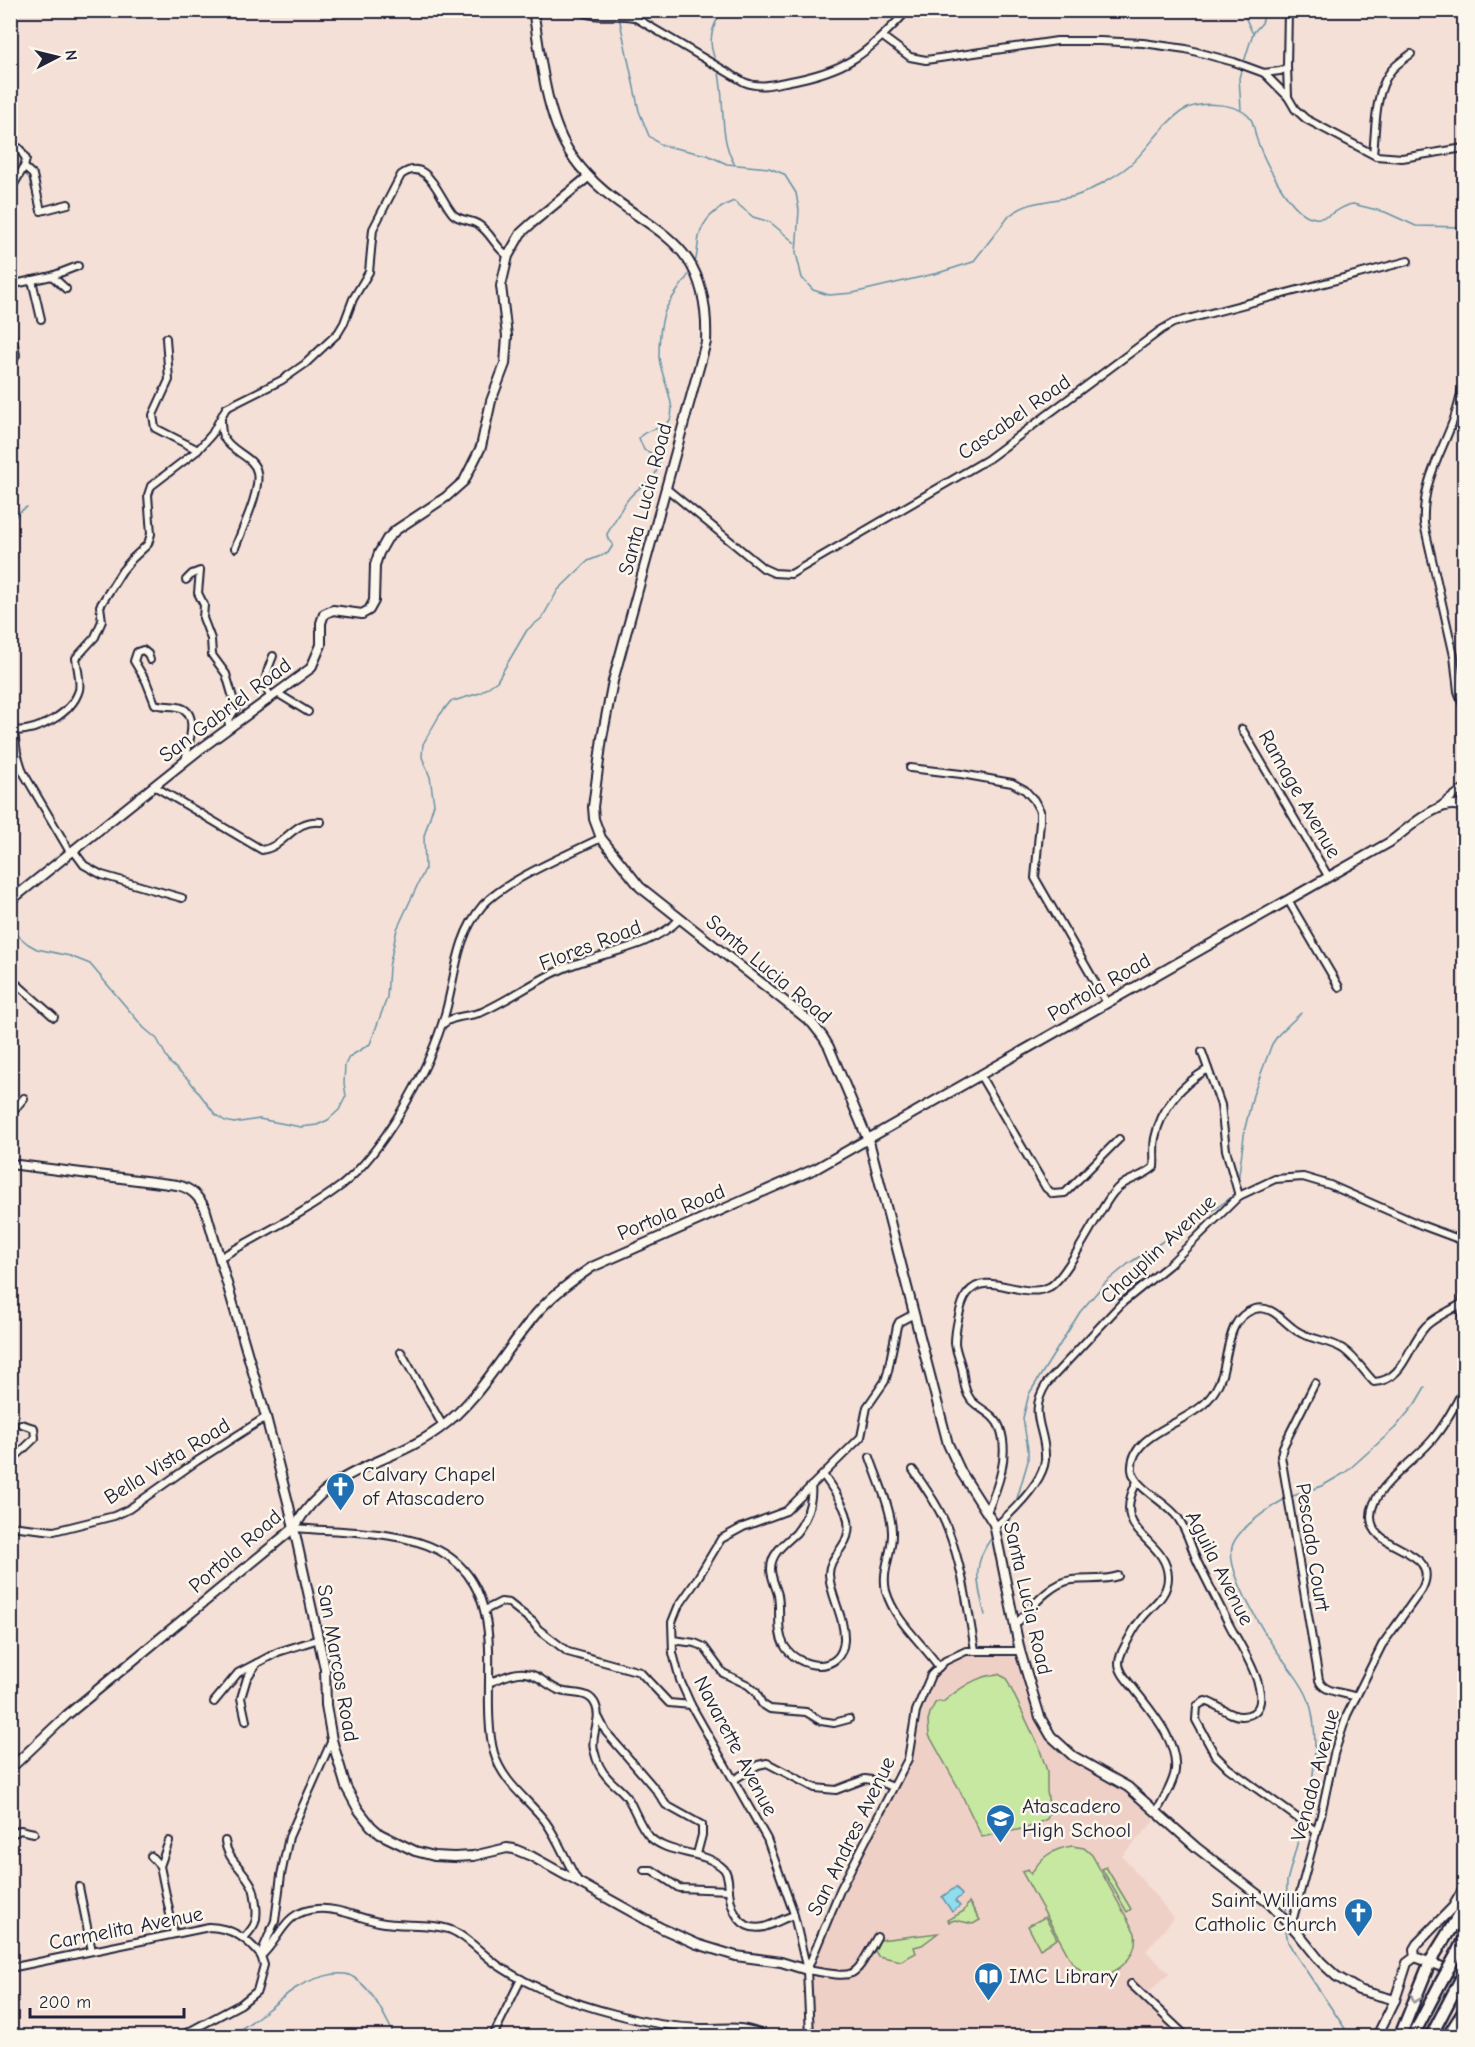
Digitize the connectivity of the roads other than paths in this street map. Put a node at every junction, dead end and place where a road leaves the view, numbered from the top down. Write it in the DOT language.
graph roads {
  1 [pos="533,10"];
  2 [pos="578,10"];
  3 [pos="908,10"];
  4 [pos="1288,10"];
  5 [pos="883,37"];
  6 [pos="1411,54"];
  7 [pos="1287,66"];
  8 [pos="1264,73"];
  9 [pos="1288,97"];
  10 [pos="10,147"];
  11 [pos="1464,148"];
  12 [pos="1373,154"];
  13 [pos="24,167"];
  14 [pos="588,177"];
  15 [pos="10,191"];
  16 [pos="68,204"];
  17 [pos="508,256"];
  18 [pos="1408,261"];
  19 [pos="78,266"];
  20 [pos="52,276"];
  21 [pos="32,280"];
  22 [pos="10,285"];
  23 [pos="66,289"];
  24 [pos="41,319"];
  25 [pos="10,324"];
  26 [pos="166,338"];
  27 [pos="10,367"];
  28 [pos="1462,388"];
  29 [pos="220,417"];
  30 [pos="198,450"];
  31 [pos="667,489"];
  32 [pos="235,548"];
  33 [pos="186,580"];
  34 [pos="273,656"];
  35 [pos="150,660"];
  36 [pos="274,696"];
  37 [pos="10,705"];
  38 [pos="1464,708"];
  39 [pos="308,712"];
  40 [pos="230,727"];
  41 [pos="1242,729"];
  42 [pos="15,731"];
  43 [pos="185,761"];
  44 [pos="910,768"];
  45 [pos="154,786"];
  46 [pos="1464,788"];
  47 [pos="1438,807"];
  48 [pos="1464,808"];
  49 [pos="321,822"];
  50 [pos="601,838"];
  51 [pos="72,851"];
  52 [pos="1328,876"];
  53 [pos="182,898"];
  54 [pos="1288,900"];
  55 [pos="10,901"];
  56 [pos="680,919"];
  57 [pos="10,978"];
  58 [pos="1339,987"];
  59 [pos="1107,1003"];
  60 [pos="54,1017"];
  61 [pos="442,1024"];
  62 [pos="1202,1052"];
  63 [pos="1208,1070"];
  64 [pos="980,1075"];
  65 [pos="24,1098"];
  66 [pos="10,1115"];
  67 [pos="1119,1139"];
  68 [pos="868,1141"];
  69 [pos="10,1164"];
  70 [pos="1239,1196"];
  71 [pos="1464,1241"];
  72 [pos="221,1257"];
  73 [pos="1464,1292"];
  74 [pos="1461,1304"];
  75 [pos="914,1314"];
  76 [pos="1464,1327"];
  77 [pos="401,1352"];
  78 [pos="1316,1383"];
  79 [pos="1464,1388"];
  80 [pos="266,1418"];
  81 [pos="21,1424"];
  82 [pos="443,1426"];
  83 [pos="870,1457"];
  84 [pos="10,1462"];
  85 [pos="913,1470"];
  86 [pos="824,1476"];
  87 [pos="1137,1482"];
  88 [pos="812,1486"];
  89 [pos="987,1512"];
  90 [pos="10,1526"];
  91 [pos="995,1527"];
  92 [pos="294,1528"];
  93 [pos="1118,1576"];
  94 [pos="485,1610"];
  95 [pos="1014,1626"];
  96 [pos="318,1639"];
  97 [pos="673,1640"];
  98 [pos="975,1650"];
  99 [pos="1020,1651"];
  100 [pos="258,1662"];
  101 [pos="939,1667"];
  102 [pos="490,1682"];
  103 [pos="1356,1697"];
  104 [pos="214,1702"];
  105 [pos="691,1705"];
  106 [pos="599,1718"];
  107 [pos="849,1719"];
  108 [pos="246,1721"];
  109 [pos="332,1740"];
  110 [pos="10,1769"];
  111 [pos="735,1779"];
  112 [pos="893,1787"];
  113 [pos="1157,1811"];
  114 [pos="1317,1832"];
  115 [pos="34,1833"];
  116 [pos="10,1835"];
  117 [pos="169,1841"];
  118 [pos="225,1841"];
  119 [pos="697,1854"];
  120 [pos="151,1856"];
  121 [pos="160,1866"];
  122 [pos="644,1870"];
  123 [pos="579,1883"];
  124 [pos="79,1887"];
  125 [pos="1464,1888"];
  126 [pos="729,1890"];
  127 [pos="1464,1906"];
  128 [pos="794,1915"];
  129 [pos="1291,1926"];
  130 [pos="174,1934"];
  131 [pos="877,1937"];
  132 [pos="244,1938"];
  133 [pos="1464,1938"];
  134 [pos="92,1951"];
  135 [pos="261,1956"];
  136 [pos="1415,1957"];
  137 [pos="1430,1962"];
  138 [pos="10,1968"];
  139 [pos="807,1970"];
  140 [pos="1464,1974"];
  141 [pos="521,1979"];
  142 [pos="1131,1984"];
  143 [pos="1395,2000"];
  144 [pos="1464,2011"];
  145 [pos="181,2037"];
  146 [pos="493,2037"];
  147 [pos="766,2037"];
  148 [pos="810,2037"];
  149 [pos="1186,2037"];
  150 [pos="1377,2037"];
  151 [pos="1400,2037"];
  152 [pos="1413,2037"];
  153 [pos="1431,2037"];
  154 [pos="1448,2037"];
  1 -- 14 [label="street, Santa Lucia Road"];
  2 -- 5 [label="street"];
  3 -- 5 [label="street"];
  4 -- 7 [label="street"];
  5 -- 8 [label="street"];
  6 -- 12 [label="street"];
  7 -- 8 [label="street"];
  7 -- 9 [label="street"];
  8 -- 9 [label="street"];
  9 -- 12 [label="street"];
  10 -- 13 [label="street"];
  11 -- 12 [label="street"];
  13 -- 15 [label="street"];
  13 -- 16 [label="street"];
  14 -- 17 [label="street, San Gabriel Road"];
  14 -- 31 [label="street, Santa Lucia Road"];
  17 -- 29 [label="street"];
  17 -- 36 [label="street, San Gabriel Road"];
  18 -- 31 [label="street, Cascabel Road"];
  19 -- 20 [label="street"];
  20 -- 21 [label="street"];
  20 -- 23 [label="street"];
  21 -- 22 [label="street"];
  21 -- 24 [label="street"];
  25 -- 27 [label="street"];
  26 -- 30 [label="street"];
  28 -- 38 [label="street"];
  29 -- 30 [label="street"];
  29 -- 32 [label="street"];
  30 -- 42 [label="street"];
  31 -- 50 [label="street, Santa Lucia Road"];
  33 -- 40 [label="street"];
  34 -- 36 [label="street"];
  35 -- 43 [label="street"];
  36 -- 39 [label="street"];
  36 -- 40 [label="street, San Gabriel Road"];
  37 -- 42 [label="street"];
  40 -- 43 [label="street, San Gabriel Road"];
  41 -- 52 [label="street, Ramage Avenue"];
  42 -- 51 [label="street"];
  43 -- 45 [label="street, San Gabriel Road"];
  44 -- 59 [label="street"];
  45 -- 49 [label="street"];
  45 -- 51 [label="street, San Gabriel Road"];
  46 -- 47 [label="street, Portola Road"];
  47 -- 48 [label="street"];
  47 -- 52 [label="street, Portola Road"];
  50 -- 56 [label="street, Santa Lucia Road"];
  50 -- 61 [label="street"];
  51 -- 53 [label="street"];
  51 -- 55 [label="street, San Gabriel Road"];
  52 -- 54 [label="street, Portola Road"];
  54 -- 58 [label="street"];
  54 -- 59 [label="street, Portola Road"];
  56 -- 61 [label="street, Flores Road"];
  56 -- 68 [label="street, Santa Lucia Road"];
  57 -- 60 [label="street"];
  59 -- 64 [label="street, Portola Road"];
  61 -- 72 [label="street"];
  62 -- 63 [label="street"];
  63 -- 70 [label="street"];
  63 -- 89 [label="street"];
  64 -- 67 [label="street"];
  64 -- 68 [label="street, Portola Road"];
  65 -- 66 [label="street"];
  68 -- 75 [label="street, Santa Lucia Road"];
  68 -- 82 [label="street, Portola Road"];
  69 -- 72 [label="street, San Marcos Road"];
  70 -- 71 [label="street, Chauplin Avenue"];
  70 -- 91 [label="street, Chauplin Avenue"];
  72 -- 80 [label="street, San Marcos Road"];
  73 -- 74 [label="street"];
  74 -- 76 [label="street"];
  74 -- 87 [label="street"];
  75 -- 86 [label="street, Navarette Avenue"];
  75 -- 89 [label="street, Santa Lucia Road"];
  77 -- 82 [label="street"];
  78 -- 103 [label="street, Pescado Court"];
  79 -- 103 [label="street, Venado Avenue"];
  80 -- 90 [label="street, Bella Vista Road"];
  80 -- 92 [label="street, San Marcos Road"];
  81 -- 84 [label="street"];
  82 -- 92 [label="street, Portola Road"];
  83 -- 101 [label="street"];
  85 -- 98 [label="street"];
  86 -- 88 [label="street, Navarette Avenue"];
  86 -- 88 [label="street"];
  87 -- 113 [label="street"];
  87 -- 114 [label="street, Aguila Avenue"];
  88 -- 97 [label="street, Navarette Avenue"];
  89 -- 91 [label="street, Santa Lucia Road"];
  91 -- 95 [label="street, Santa Lucia Road"];
  92 -- 94 [label="street"];
  92 -- 96 [label="street, San Marcos Road"];
  92 -- 110 [label="street, Portola Road"];
  93 -- 95 [label="street"];
  94 -- 102 [label="street"];
  94 -- 105 [label="street"];
  95 -- 99 [label="street, Santa Lucia Road"];
  96 -- 100 [label="street"];
  96 -- 109 [label="street, San Marcos Road"];
  97 -- 105 [label="street, Navarette Avenue"];
  97 -- 107 [label="street"];
  98 -- 99 [label="street, San Andres Avenue"];
  98 -- 101 [label="street, San Andres Avenue"];
  99 -- 113 [label="street, Santa Lucia Road"];
  100 -- 104 [label="street"];
  100 -- 108 [label="street"];
  101 -- 112 [label="street, San Andres Avenue"];
  102 -- 106 [label="street"];
  102 -- 123 [label="street"];
  103 -- 114 [label="street, Venado Avenue"];
  105 -- 111 [label="street, Navarette Avenue"];
  106 -- 119 [label="street"];
  106 -- 119 [label="street"];
  109 -- 123 [label="street, San Marcos Road"];
  109 -- 135 [label="street"];
  111 -- 112 [label="street"];
  111 -- 128 [label="street, Navarette Avenue"];
  112 -- 139 [label="street, San Andres Avenue"];
  113 -- 129 [label="street, Santa Lucia Road"];
  114 -- 129 [label="street, Venado Avenue"];
  115 -- 116 [label="street"];
  117 -- 121 [label="street"];
  118 -- 132 [label="street"];
  119 -- 126 [label="street"];
  120 -- 121 [label="street"];
  121 -- 130 [label="street"];
  122 -- 126 [label="street"];
  123 -- 139 [label="street, San Marcos Road"];
  124 -- 134 [label="street"];
  125 -- 136 [label="street"];
  126 -- 128 [label="street"];
  127 -- 137 [label="highway"];
  128 -- 139 [label="street, Navarette Avenue"];
  129 -- 143 [label="street, Santa Lucia Road"];
  130 -- 132 [label="street, Carmelita Avenue"];
  130 -- 134 [label="street, Carmelita Avenue"];
  131 -- 139 [label="street"];
  132 -- 135 [label="street, Carmelita Avenue"];
  133 -- 152 [label="highway, bridge"];
  134 -- 138 [label="street, Carmelita Avenue"];
  135 -- 141 [label="street"];
  135 -- 145 [label="street"];
  136 -- 137 [label="street"];
  136 -- 143 [label="street"];
  137 -- 140 [label="street"];
  137 -- 151 [label="highway, one-way"];
  139 -- 148 [label="street, San Andres Avenue"];
  140 -- 153 [label="highway, bridge"];
  141 -- 146 [label="street"];
  141 -- 147 [label="street"];
  142 -- 149 [label="street"];
  143 -- 150 [label="street"];
  144 -- 154 [label="highway"];
}
